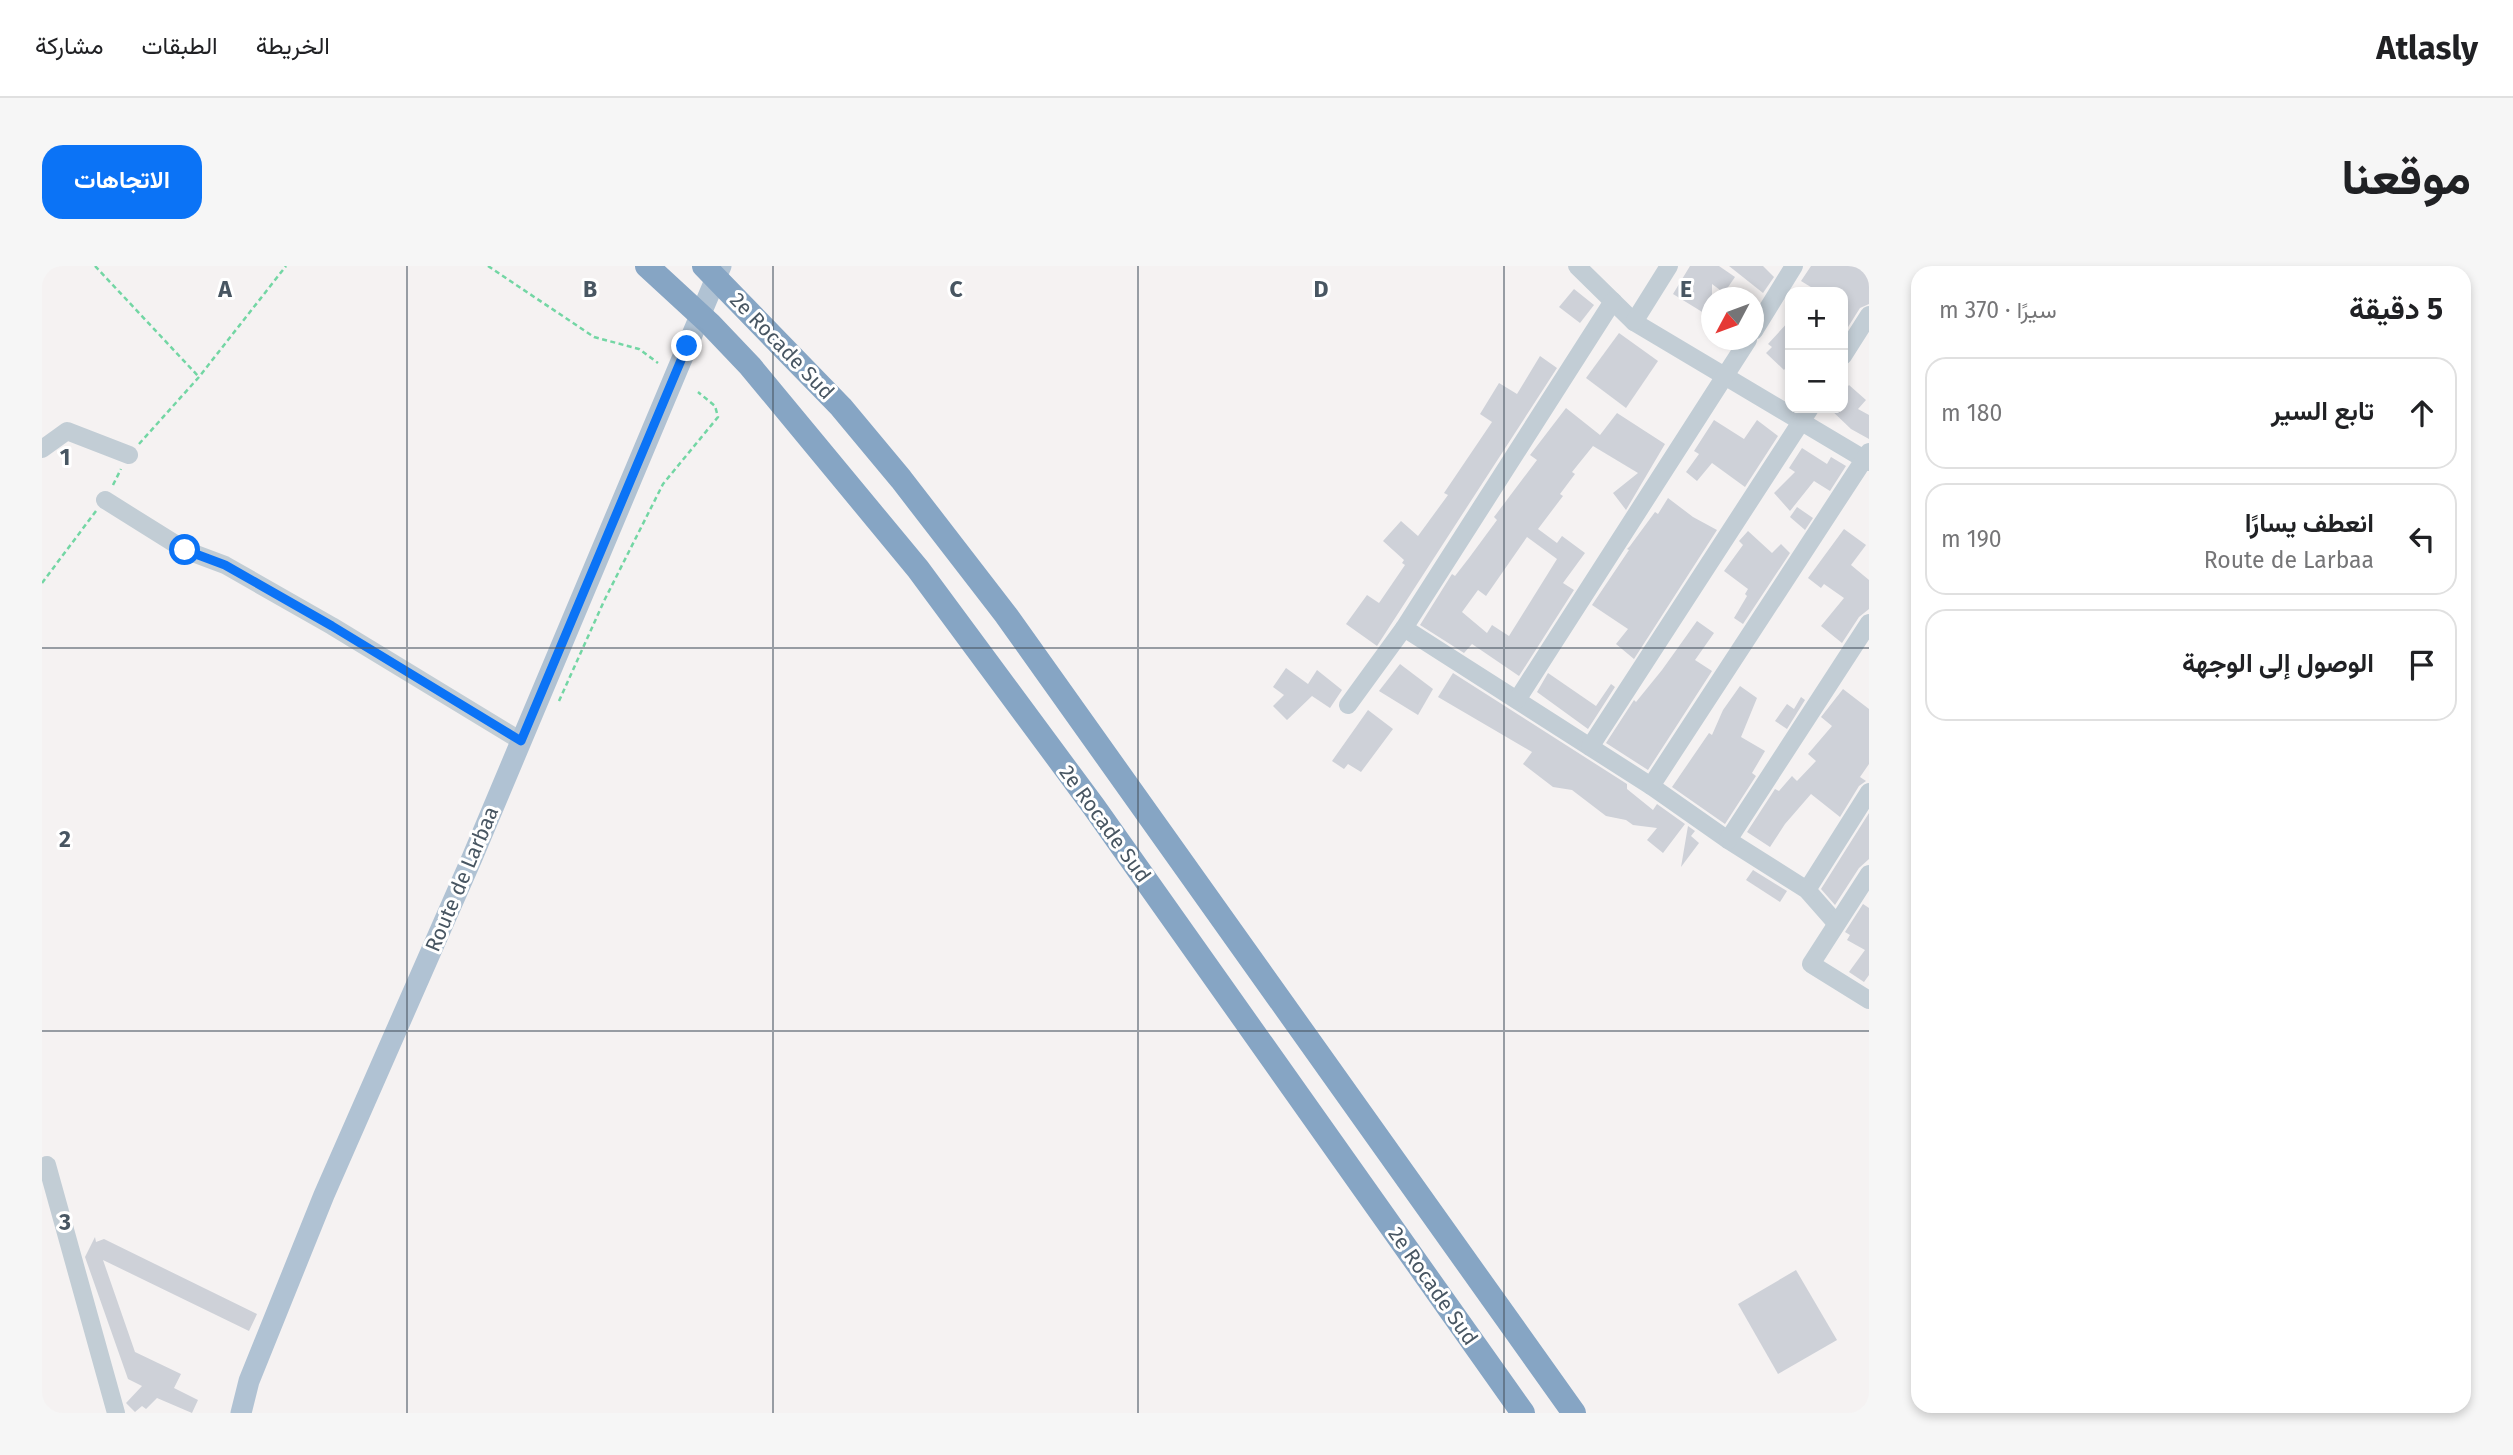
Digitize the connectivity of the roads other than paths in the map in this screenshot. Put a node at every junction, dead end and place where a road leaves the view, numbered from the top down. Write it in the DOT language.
graph roads {
  1 [pos="647,266"];
  2 [pos="704,266"];
  3 [pos="721,266"];
  4 [pos="1577,266"];
  5 [pos="1669,266"];
  6 [pos="1794,266"];
  7 [pos="1612,301"];
  8 [pos="1764,315"];
  9 [pos="1869,315"];
  10 [pos="1634,322"];
  11 [pos="1742,350"];
  12 [pos="1847,350"];
  13 [pos="1725,376"];
  14 [pos="1806,414"];
  15 [pos="42,449"];
  16 [pos="129,455"];
  17 [pos="1867,458"];
  18 [pos="105,500"];
  19 [pos="1869,623"];
  20 [pos="1404,628"];
  21 [pos="1517,700"];
  22 [pos="1349,705"];
  23 [pos="521,741"];
  24 [pos="1590,747"];
  25 [pos="1651,786"];
  26 [pos="1869,792"];
  27 [pos="1728,841"];
  28 [pos="1869,874"];
  29 [pos="1807,890"];
  30 [pos="1863,898"];
  31 [pos="1836,923"];
  32 [pos="1869,1000"];
  33 [pos="47,1165"];
  34 [pos="116,1413"];
  35 [pos="241,1413"];
  36 [pos="1523,1413"];
  37 [pos="1574,1413"];
  1 -- 36 [label="highway, 2e Rocade Sud"];
  2 -- 37 [label="highway, 2e Rocade Sud"];
  3 -- 23 [label="main road, Route de Larbaa"];
  4 -- 7 [label="street"];
  5 -- 10 [label="street"];
  6 -- 8 [label="street"];
  7 -- 10 [label="street"];
  7 -- 20 [label="street"];
  9 -- 12 [label="street"];
  10 -- 13 [label="street"];
  11 -- 13 [label="street"];
  13 -- 14 [label="street"];
  13 -- 21 [label="street"];
  14 -- 17 [label="street"];
  14 -- 24 [label="street"];
  15 -- 16 [label="street"];
  17 -- 25 [label="street"];
  18 -- 23 [label="street"];
  19 -- 27 [label="street"];
  20 -- 21 [label="street"];
  20 -- 22 [label="street"];
  21 -- 24 [label="street"];
  23 -- 35 [label="main road, Route de Larbaa"];
  24 -- 25 [label="street"];
  25 -- 27 [label="street"];
  26 -- 29 [label="street"];
  27 -- 29 [label="street"];
  28 -- 30 [label="street"];
  29 -- 31 [label="street"];
  30 -- 31 [label="street"];
  31 -- 32 [label="street"];
  33 -- 34 [label="street"];
}
